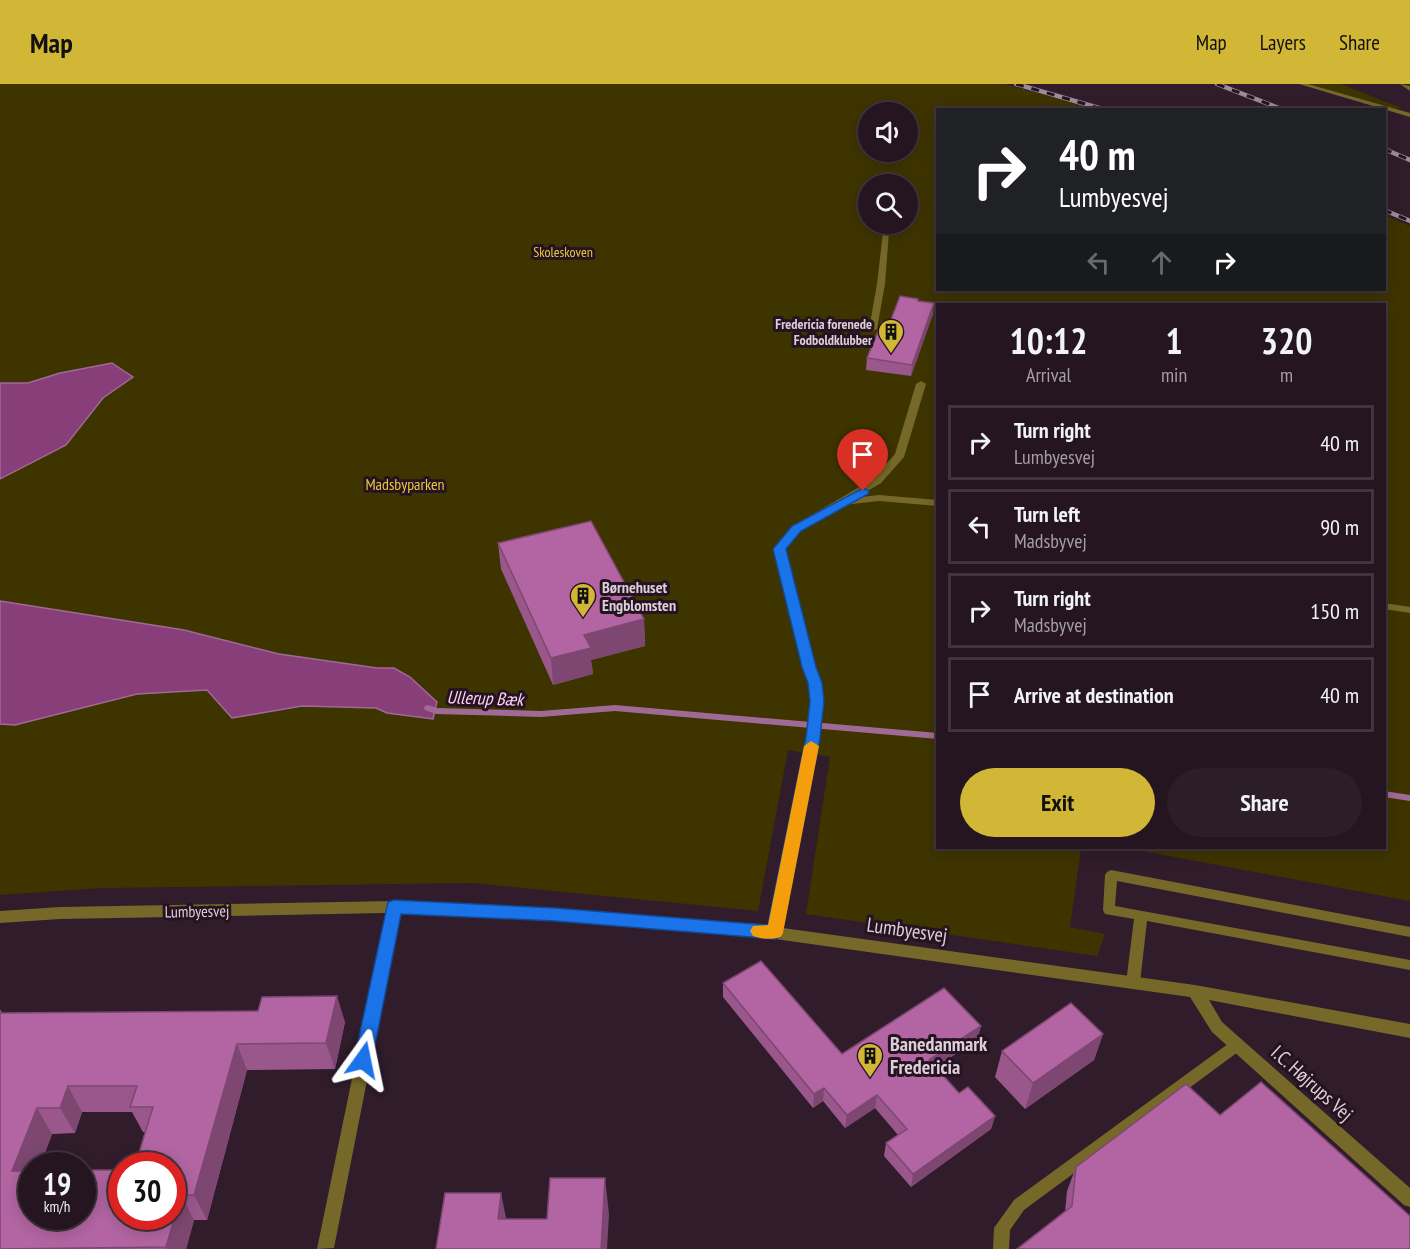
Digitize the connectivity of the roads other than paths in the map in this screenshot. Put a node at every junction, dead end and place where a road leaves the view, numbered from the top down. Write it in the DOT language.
graph roads {
  1 [pos="1302,84"];
  2 [pos="1403,84"];
  3 [pos="1410,89"];
  4 [pos="1386,108"];
  5 [pos="1386,108"];
  6 [pos="1410,115"];
  7 [pos="886,234"];
  8 [pos="873,329"];
  9 [pos="921,384"];
  10 [pos="843,502"];
  11 [pos="936,503"];
  12 [pos="1386,606"];
  13 [pos="1410,610"];
  14 [pos="394,907"];
  15 [pos="1141,915"];
  16 [pos="0,917"];
  17 [pos="1410,932"];
  18 [pos="775,933"];
  19 [pos="1410,965"];
  20 [pos="1133,983"];
  21 [pos="1195,991"];
  22 [pos="1410,1031"];
  23 [pos="1237,1045"];
  24 [pos="1410,1199"];
  25 [pos="325,1248"];
  26 [pos="1001,1249"];
  1 -- 4 [label="lane"];
  2 -- 3 [label="street"];
  5 -- 6 [label="lane"];
  7 -- 8 [label="lane"];
  9 -- 10 [label="street"];
  10 -- 11 [label="lane"];
  10 -- 18 [label="street"];
  12 -- 13 [label="lane"];
  14 -- 16 [label="street, Lumbyesvej"];
  14 -- 18 [label="street, Lumbyesvej"];
  14 -- 25 [label="street"];
  15 -- 17 [label="lane"];
  15 -- 19 [label="lane"];
  15 -- 20 [label="lane"];
  18 -- 20 [label="street, Lumbyesvej"];
  20 -- 21 [label="street, Lumbyesvej"];
  21 -- 22 [label="street, Lumbyesvej"];
  21 -- 23 [label="street, I.C. Højrups Vej"];
  23 -- 24 [label="street, I.C. Højrups Vej"];
  23 -- 26 [label="lane"];
}
